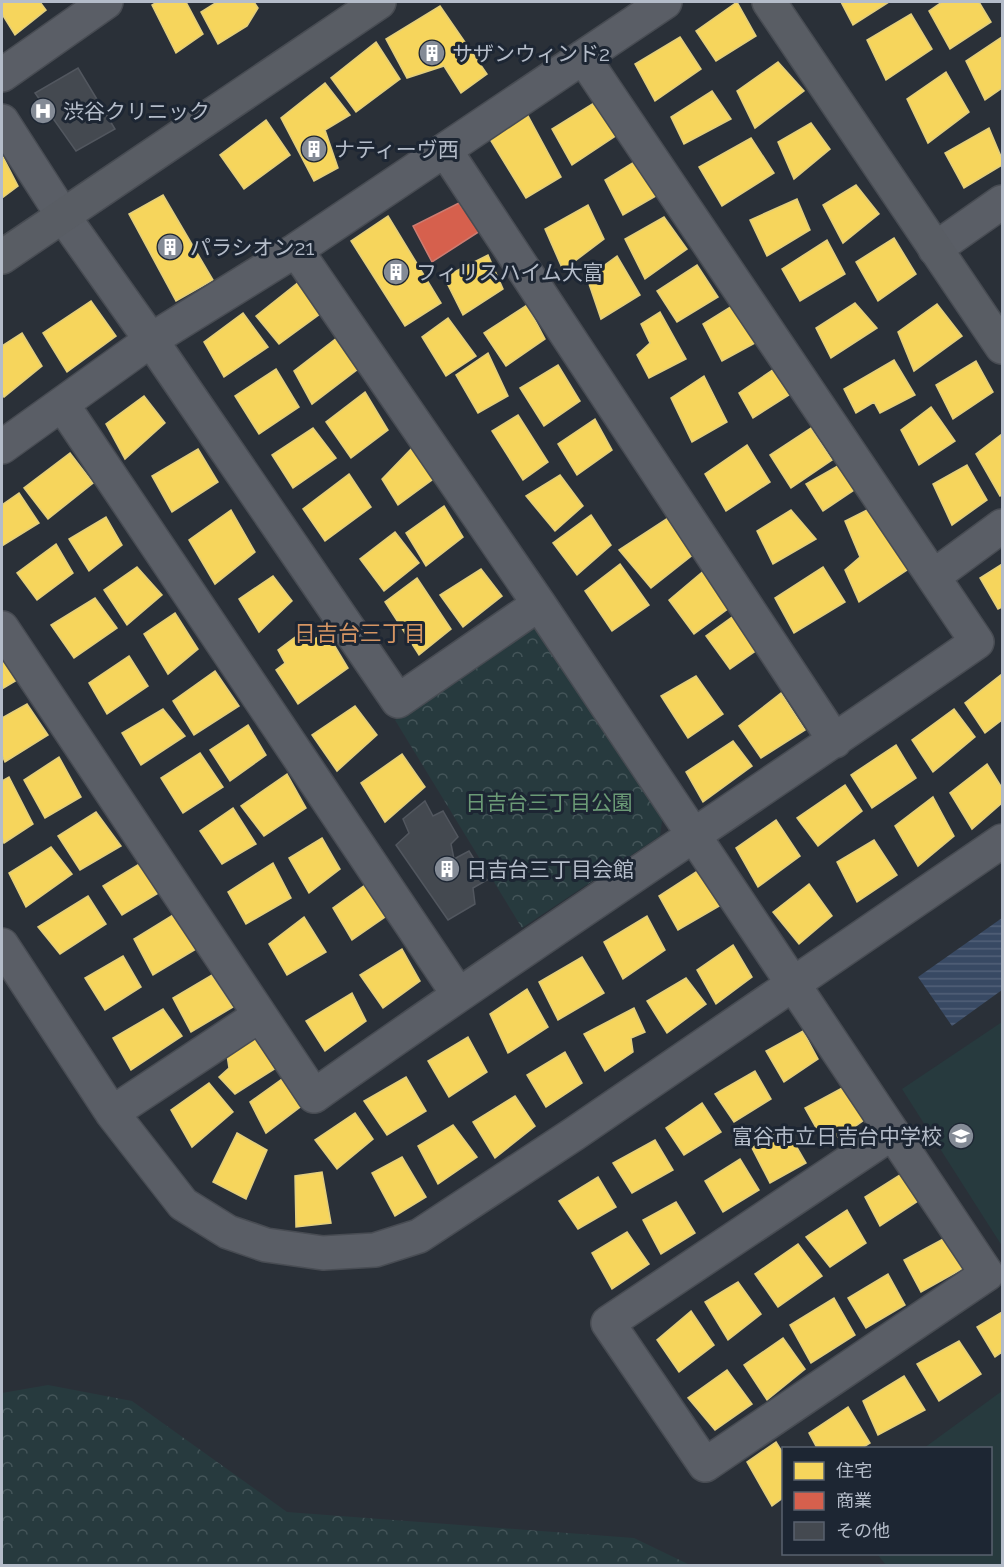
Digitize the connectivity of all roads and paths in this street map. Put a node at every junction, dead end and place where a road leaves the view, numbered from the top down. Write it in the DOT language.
graph roads {
  1 [pos="106,2"];
  2 [pos="379,2"];
  3 [pos="665,2"];
  4 [pos="770,2"];
  5 [pos="583,57"];
  6 [pos="2,75"];
  7 [pos="2,121"];
  8 [pos="445,150"];
  9 [pos="1002,202"];
  10 [pos="63,216"];
  11 [pos="935,249"];
  12 [pos="296,250"];
  13 [pos="2,257"];
  14 [pos="151,340"];
  15 [pos="1002,347"];
  16 [pos="62,404"];
  17 [pos="2,447"];
  18 [pos="1002,526"];
  19 [pos="934,576"];
  20 [pos="539,604"];
  21 [pos="2,628"];
  22 [pos="836,741"];
  23 [pos="693,835"];
  24 [pos="1002,841"];
  25 [pos="2,945"];
  26 [pos="793,985"];
  27 [pos="458,994"];
  28 [pos="260,1015"];
  29 [pos="112,1113"];
  30 [pos="892,1133"];
  1 -- 6 [label="street"];
  2 -- 10 [label="street"];
  3 -- 5 [label="street"];
  4 -- 11 [label="street"];
  5 -- 8 [label="street"];
  5 -- 19 [label="street"];
  7 -- 10 [label="street"];
  8 -- 12 [label="street"];
  8 -- 22 [label="street"];
  9 -- 11 [label="street"];
  10 -- 13 [label="street"];
  10 -- 14 [label="street"];
  11 -- 15 [label="street"];
  12 -- 14 [label="street"];
  12 -- 20 [label="street"];
  14 -- 16 [label="street"];
  14 -- 20 [label="street"];
  16 -- 17 [label="street"];
  16 -- 27 [label="street"];
  18 -- 19 [label="street"];
  19 -- 22 [label="street"];
  20 -- 23 [label="street"];
  21 -- 28 [label="street"];
  22 -- 23 [label="street"];
  23 -- 26 [label="street"];
  23 -- 27 [label="street"];
  24 -- 26 [label="street"];
  25 -- 29 [label="street"];
  26 -- 29 [label="street"];
  26 -- 30 [label="street"];
  27 -- 28 [label="street"];
  28 -- 29 [label="street"];
  30 -- 30 [label="street"];
}
